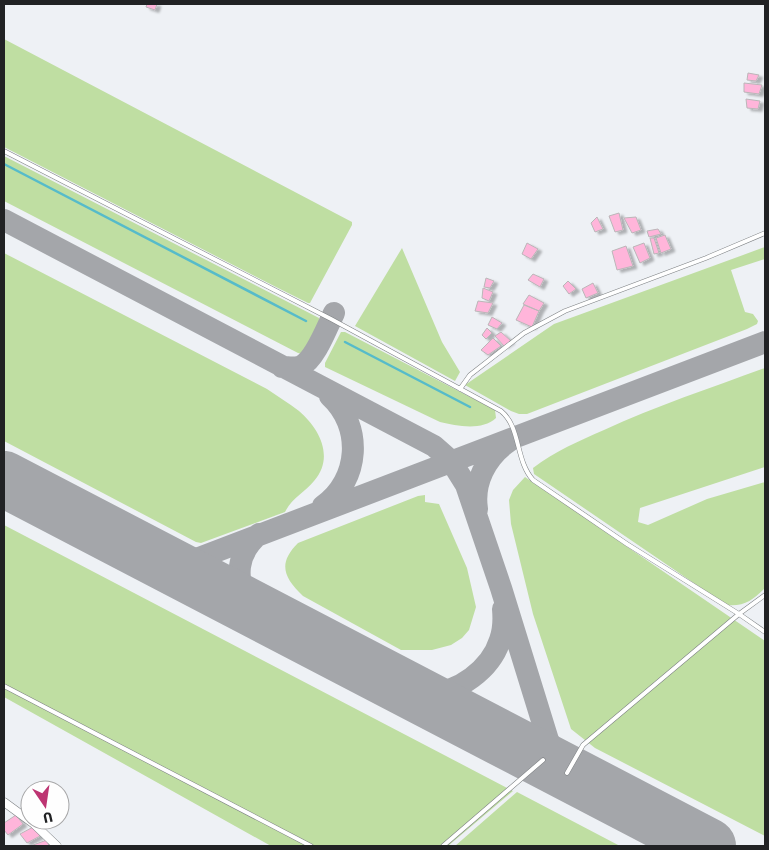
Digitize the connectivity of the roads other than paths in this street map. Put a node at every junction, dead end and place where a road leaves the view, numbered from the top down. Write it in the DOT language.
graph roads {
  1 [pos="4,151"];
  2 [pos="765,233"];
  3 [pos="460,389"];
  4 [pos="765,595"];
  5 [pos="739,614"];
  6 [pos="765,632"];
  7 [pos="4,686"];
  8 [pos="543,760"];
  9 [pos="567,773"];
  10 [pos="4,802"];
  11 [pos="57,846"];
  12 [pos="311,846"];
  13 [pos="443,846"];
  1 -- 3 [label="lane"];
  2 -- 3 [label="lane"];
  3 -- 5 [label="lane"];
  4 -- 5 [label="lane"];
  5 -- 6 [label="lane"];
  5 -- 9 [label="lane"];
  7 -- 12 [label="lane"];
  8 -- 13 [label="lane"];
  10 -- 11 [label="street"];
}
